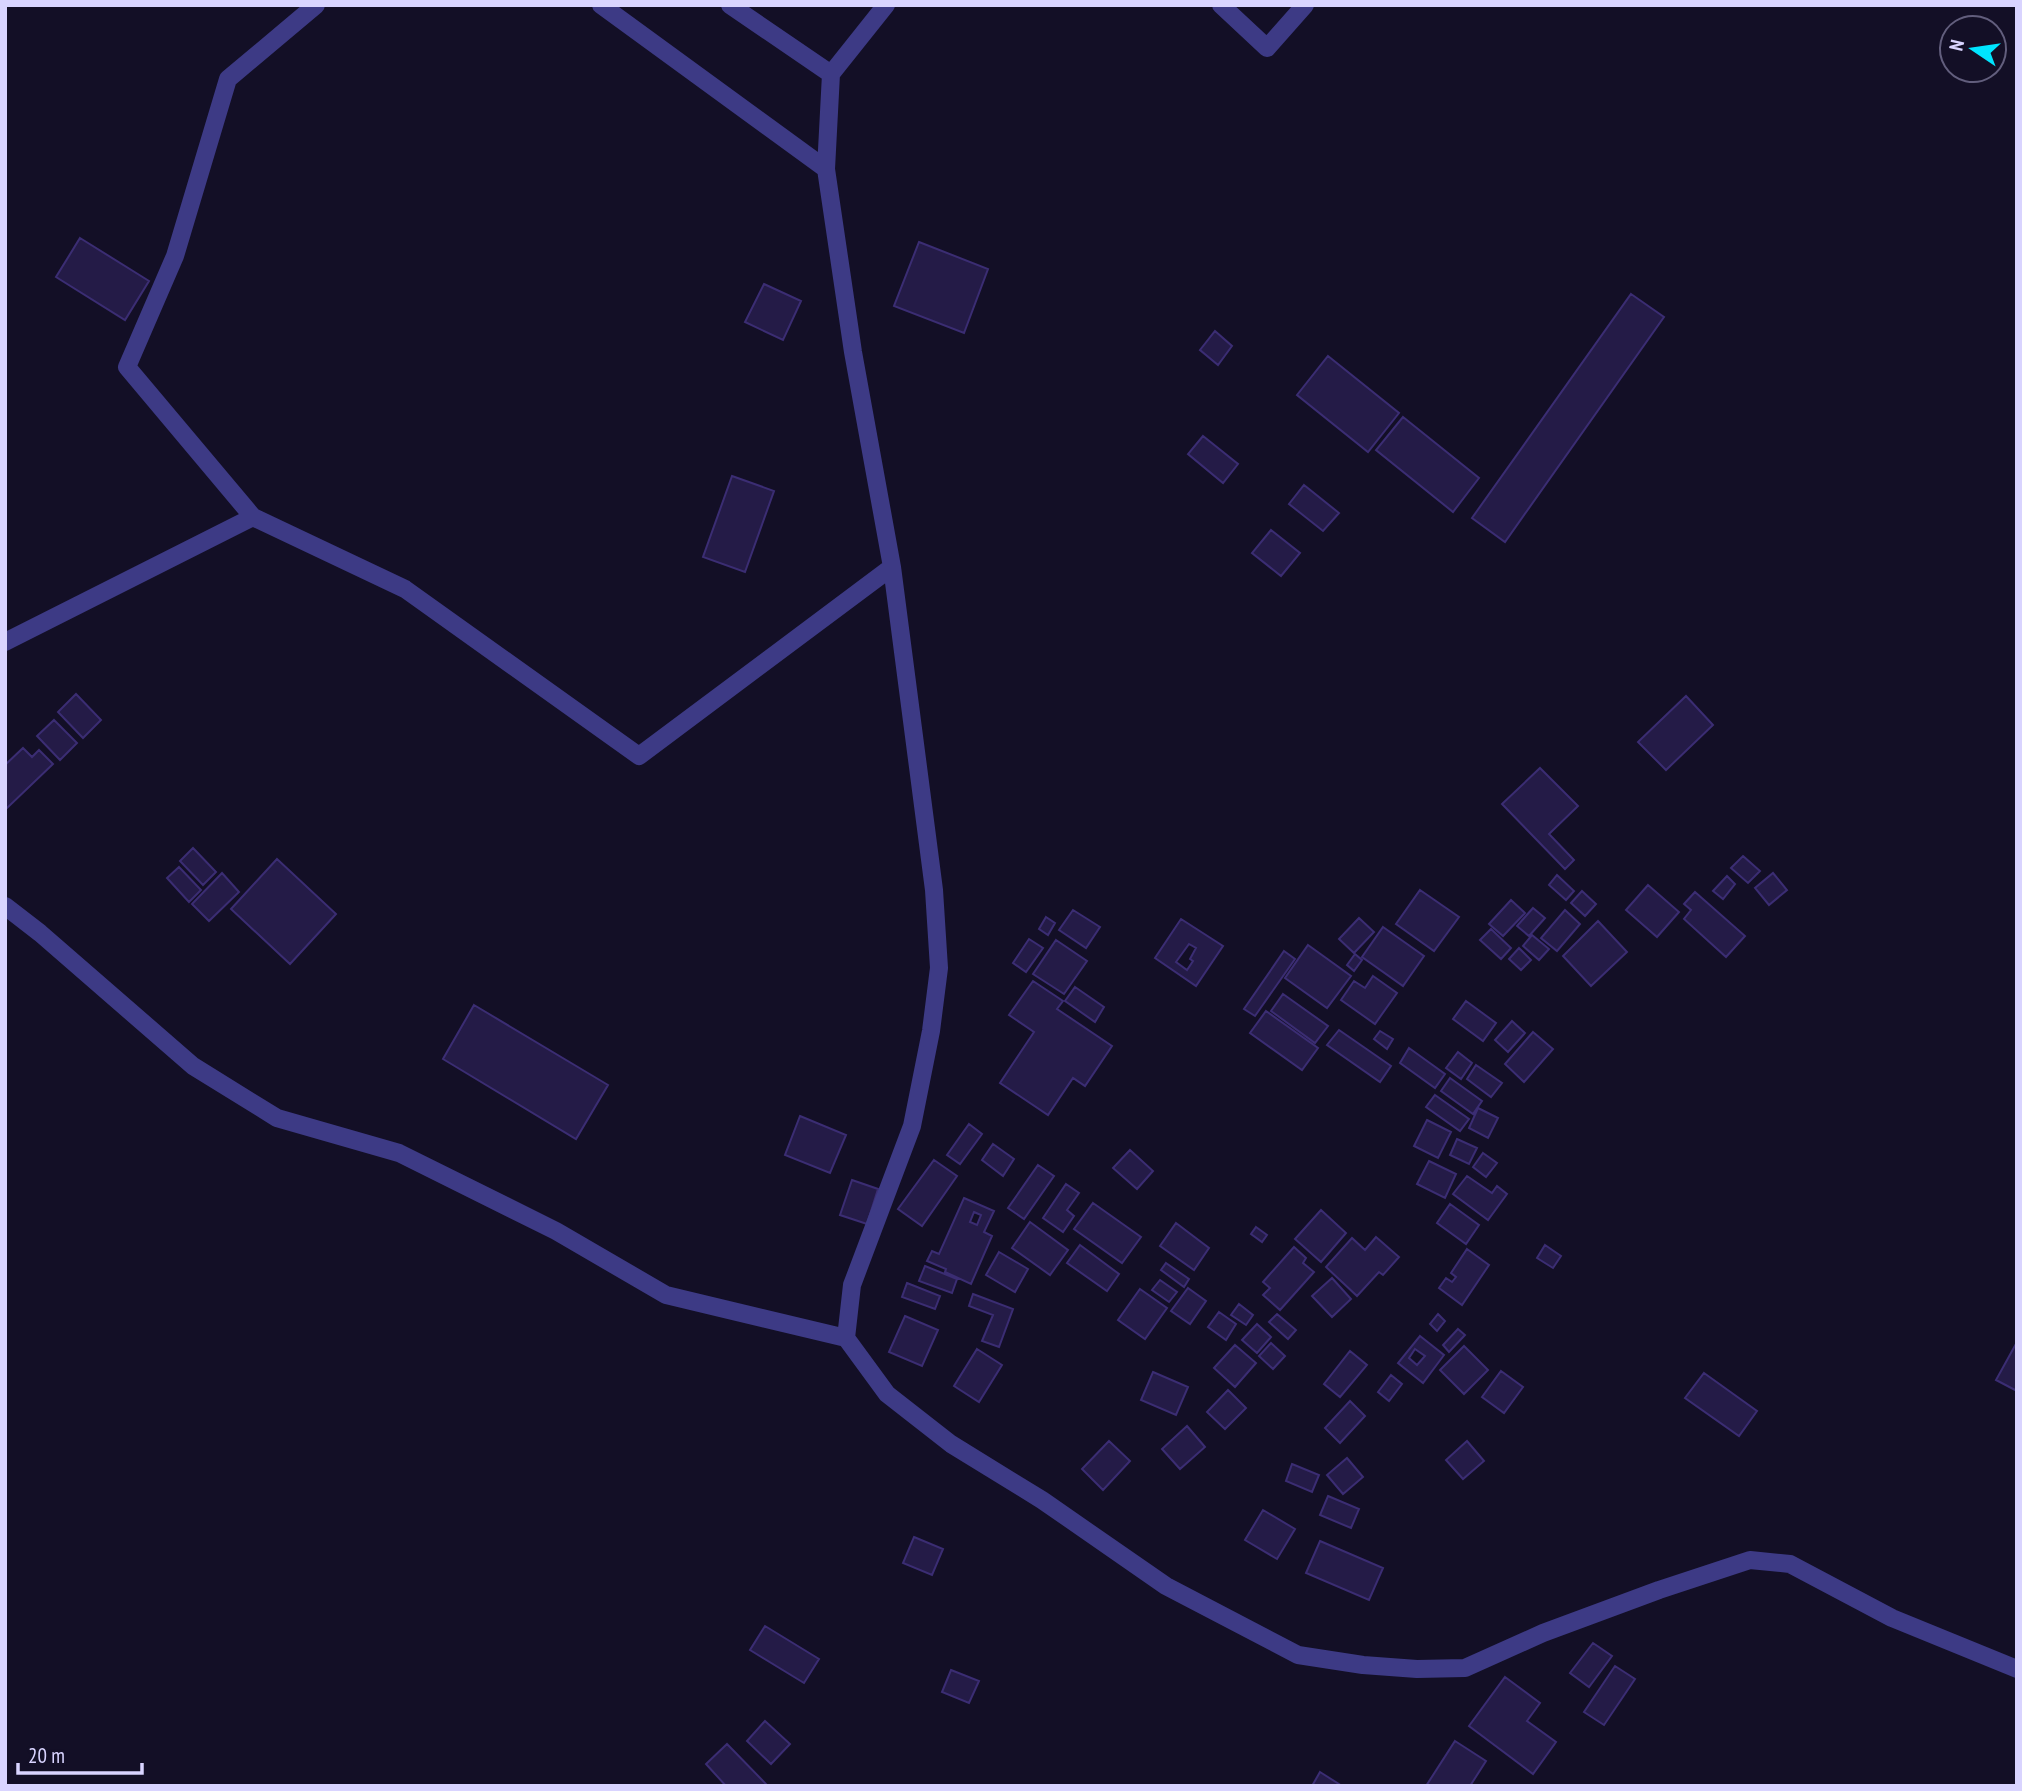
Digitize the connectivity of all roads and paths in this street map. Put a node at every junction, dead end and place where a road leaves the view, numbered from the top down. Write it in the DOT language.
graph roads {
  1 [pos="316,5"];
  2 [pos="601,5"];
  3 [pos="730,5"];
  4 [pos="886,5"];
  5 [pos="1221,5"];
  6 [pos="1305,5"];
  7 [pos="831,74"];
  8 [pos="826,169"];
  9 [pos="253,517"];
  10 [pos="892,567"];
  11 [pos="5,642"];
  12 [pos="5,906"];
  13 [pos="846,1338"];
  14 [pos="2017,1670"];
  1 -- 9 [label="street"];
  2 -- 8 [label="street"];
  3 -- 7 [label="street"];
  4 -- 7 [label="street"];
  5 -- 6 [label="street"];
  7 -- 8 [label="street"];
  8 -- 10 [label="street"];
  9 -- 10 [label="street"];
  9 -- 11 [label="street"];
  10 -- 13 [label="street"];
  12 -- 13 [label="street"];
  13 -- 14 [label="street"];
}
